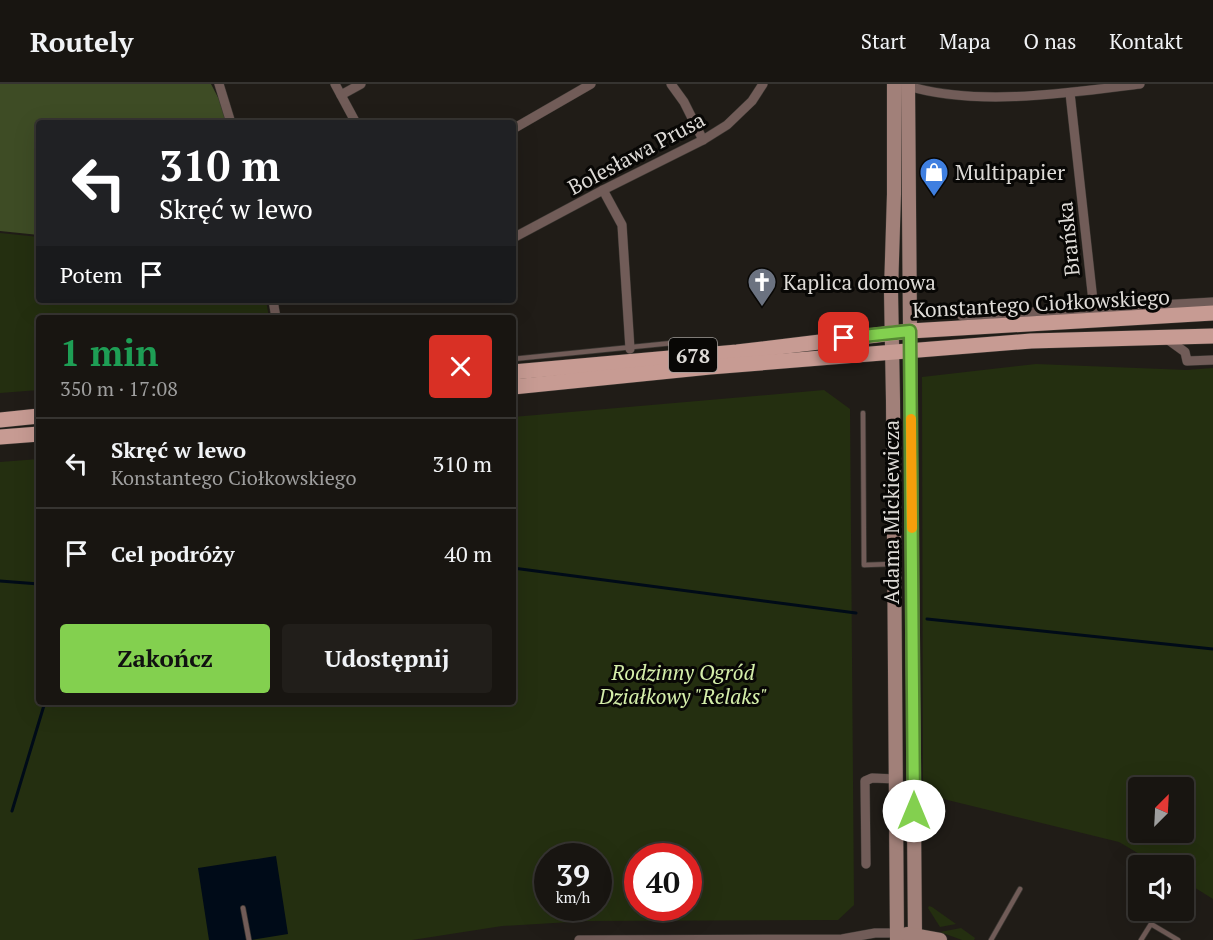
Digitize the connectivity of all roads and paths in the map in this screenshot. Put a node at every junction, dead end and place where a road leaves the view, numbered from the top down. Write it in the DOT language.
graph roads {
  1 [pos="219,84"];
  2 [pos="335,84"];
  3 [pos="361,84"];
  4 [pos="591,84"];
  5 [pos="671,84"];
  6 [pos="763,84"];
  7 [pos="1140,84"];
  8 [pos="903,85"];
  9 [pos="1070,93"];
  10 [pos="341,95"];
  11 [pos="230,120"];
  12 [pos="354,120"];
  13 [pos="516,127"];
  14 [pos="703,141"];
  15 [pos="901,143"];
  16 [pos="603,189"];
  17 [pos="516,236"];
  18 [pos="909,290"];
  19 [pos="891,291"];
  20 [pos="1213,302"];
  21 [pos="1094,310"];
  22 [pos="1213,313"];
  23 [pos="1132,319"];
  24 [pos="981,321"];
  25 [pos="960,322"];
  26 [pos="910,331"];
  27 [pos="891,333"];
  28 [pos="1213,336"];
  29 [pos="844,338"];
  30 [pos="1165,338"];
  31 [pos="1131,339"];
  32 [pos="672,343"];
  33 [pos="962,347"];
  34 [pos="630,349"];
  35 [pos="911,351"];
  36 [pos="892,352"];
  37 [pos="844,356"];
  38 [pos="516,359"];
  39 [pos="1213,360"];
  40 [pos="516,372"];
  41 [pos="516,387"];
  42 [pos="911,399"];
  43 [pos="893,401"];
  44 [pos="863,413"];
  45 [pos="36,416"];
  46 [pos="0,420"];
  47 [pos="36,434"];
  48 [pos="0,437"];
  49 [pos="895,563"];
  50 [pos="896,778"];
  51 [pos="866,864"];
  52 [pos="1020,889"];
  53 [pos="897,897"];
  54 [pos="914,897"];
  55 [pos="243,908"];
  56 [pos="897,936"];
  57 [pos="915,937"];
  58 [pos="249,940"];
  59 [pos="579,940"];
  60 [pos="844,940"];
  61 [pos="940,940"];
  62 [pos="991,940"];
  63 [pos="1141,940"];
  64 [pos="1178,940"];
  1 -- 11 [label="street"];
  2 -- 10 [label="street"];
  3 -- 10 [label="street"];
  4 -- 13 [label="street"];
  5 -- 14 [label="street"];
  6 -- 14 [label="street, Bolesława Prusa"];
  7 -- 9 [label="street"];
  8 -- 9 [label="street"];
  8 -- 15 [label="street, Adama Mickiewicza"];
  9 -- 21 [label="street, Brańska"];
  10 -- 12 [label="street"];
  14 -- 16 [label="street, Bolesława Prusa"];
  15 -- 18 [label="street, Adama Mickiewicza"];
  15 -- 19 [label="street, Adama Mickiewicza"];
  16 -- 17 [label="street, Bolesława Prusa"];
  16 -- 34 [label="street"];
  18 -- 19 [label="street"];
  18 -- 26 [label="street, Adama Mickiewicza"];
  19 -- 27 [label="street, Adama Mickiewicza"];
  20 -- 21 [label="street, Konstantego Ciołkowskiego"];
  21 -- 24 [label="street, Konstantego Ciołkowskiego"];
  22 -- 23 [label="main road, Konstantego Ciołkowskiego / 678"];
  23 -- 24 [label="main road, Konstantego Ciołkowskiego / 678"];
  23 -- 31 [label="main road"];
  24 -- 25 [label="main road, Konstantego Ciołkowskiego / 678"];
  25 -- 26 [label="main road, Konstantego Ciołkowskiego / 678"];
  25 -- 33 [label="main road"];
  26 -- 27 [label="main road, Konstantego Ciołkowskiego / 678"];
  26 -- 35 [label="street, Adama Mickiewicza"];
  27 -- 29 [label="main road, Konstantego Ciołkowskiego / 678"];
  27 -- 36 [label="street, Adama Mickiewicza"];
  28 -- 30 [label="main road, Konstantego Ciołkowskiego / 678"];
  29 -- 37 [label="main road"];
  29 -- 40 [label="main road, Konstantego Ciołkowskiego / 678"];
  30 -- 31 [label="main road, Konstantego Ciołkowskiego / 678"];
  30 -- 39 [label="street"];
  31 -- 33 [label="main road, Konstantego Ciołkowskiego / 678"];
  32 -- 34 [label="lane"];
  33 -- 35 [label="main road, Konstantego Ciołkowskiego / 678"];
  34 -- 38 [label="lane"];
  35 -- 36 [label="main road, Konstantego Ciołkowskiego / 678"];
  35 -- 42 [label="street, Adama Mickiewicza"];
  36 -- 37 [label="main road, Konstantego Ciołkowskiego / 678"];
  36 -- 43 [label="street, Adama Mickiewicza"];
  37 -- 41 [label="main road, Konstantego Ciołkowskiego / 678"];
  42 -- 43 [label="street"];
  42 -- 54 [label="street, Adama Mickiewicza"];
  43 -- 49 [label="street, Adama Mickiewicza"];
  44 -- 49 [label="lane"];
  45 -- 46 [label="main road"];
  47 -- 48 [label="main road"];
  49 -- 50 [label="street, Adama Mickiewicza"];
  50 -- 51 [label="street"];
  50 -- 53 [label="street, Adama Mickiewicza"];
  52 -- 62 [label="lane"];
  53 -- 54 [label="street"];
  53 -- 56 [label="street, Adama Mickiewicza"];
  54 -- 57 [label="street, Adama Mickiewicza"];
  55 -- 58 [label="lane"];
  56 -- 57 [label="street"];
  56 -- 60 [label="street"];
  57 -- 61 [label="street"];
  59 -- 60 [label="street"];
  63 -- 64 [label="lane"];
}
